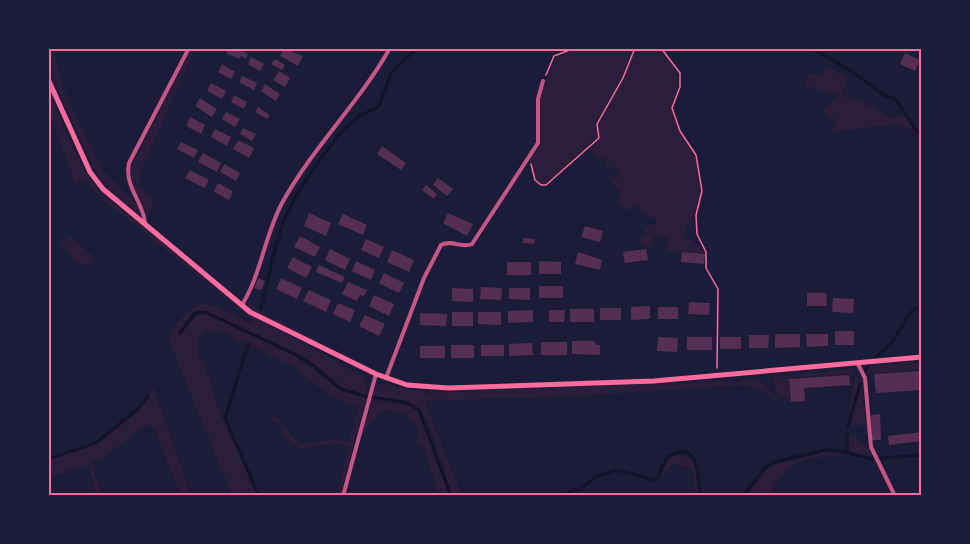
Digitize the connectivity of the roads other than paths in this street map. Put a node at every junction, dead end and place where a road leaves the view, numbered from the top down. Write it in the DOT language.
graph roads {
  1 [pos="189,48"];
  2 [pos="390,48"];
  3 [pos="48,79"];
  4 [pos="543,81"];
  5 [pos="145,224"];
  6 [pos="241,306"];
  7 [pos="922,357"];
  8 [pos="858,364"];
  9 [pos="376,374"];
  10 [pos="386,378"];
  11 [pos="343,496"];
  12 [pos="896,496"];
  1 -- 5 [label="street"];
  2 -- 6 [label="street"];
  3 -- 5 [label="main road"];
  4 -- 10 [label="street"];
  5 -- 6 [label="main road"];
  6 -- 9 [label="main road"];
  7 -- 8 [label="main road"];
  8 -- 10 [label="main road"];
  8 -- 12 [label="street"];
  9 -- 10 [label="main road"];
  9 -- 11 [label="street"];
}
